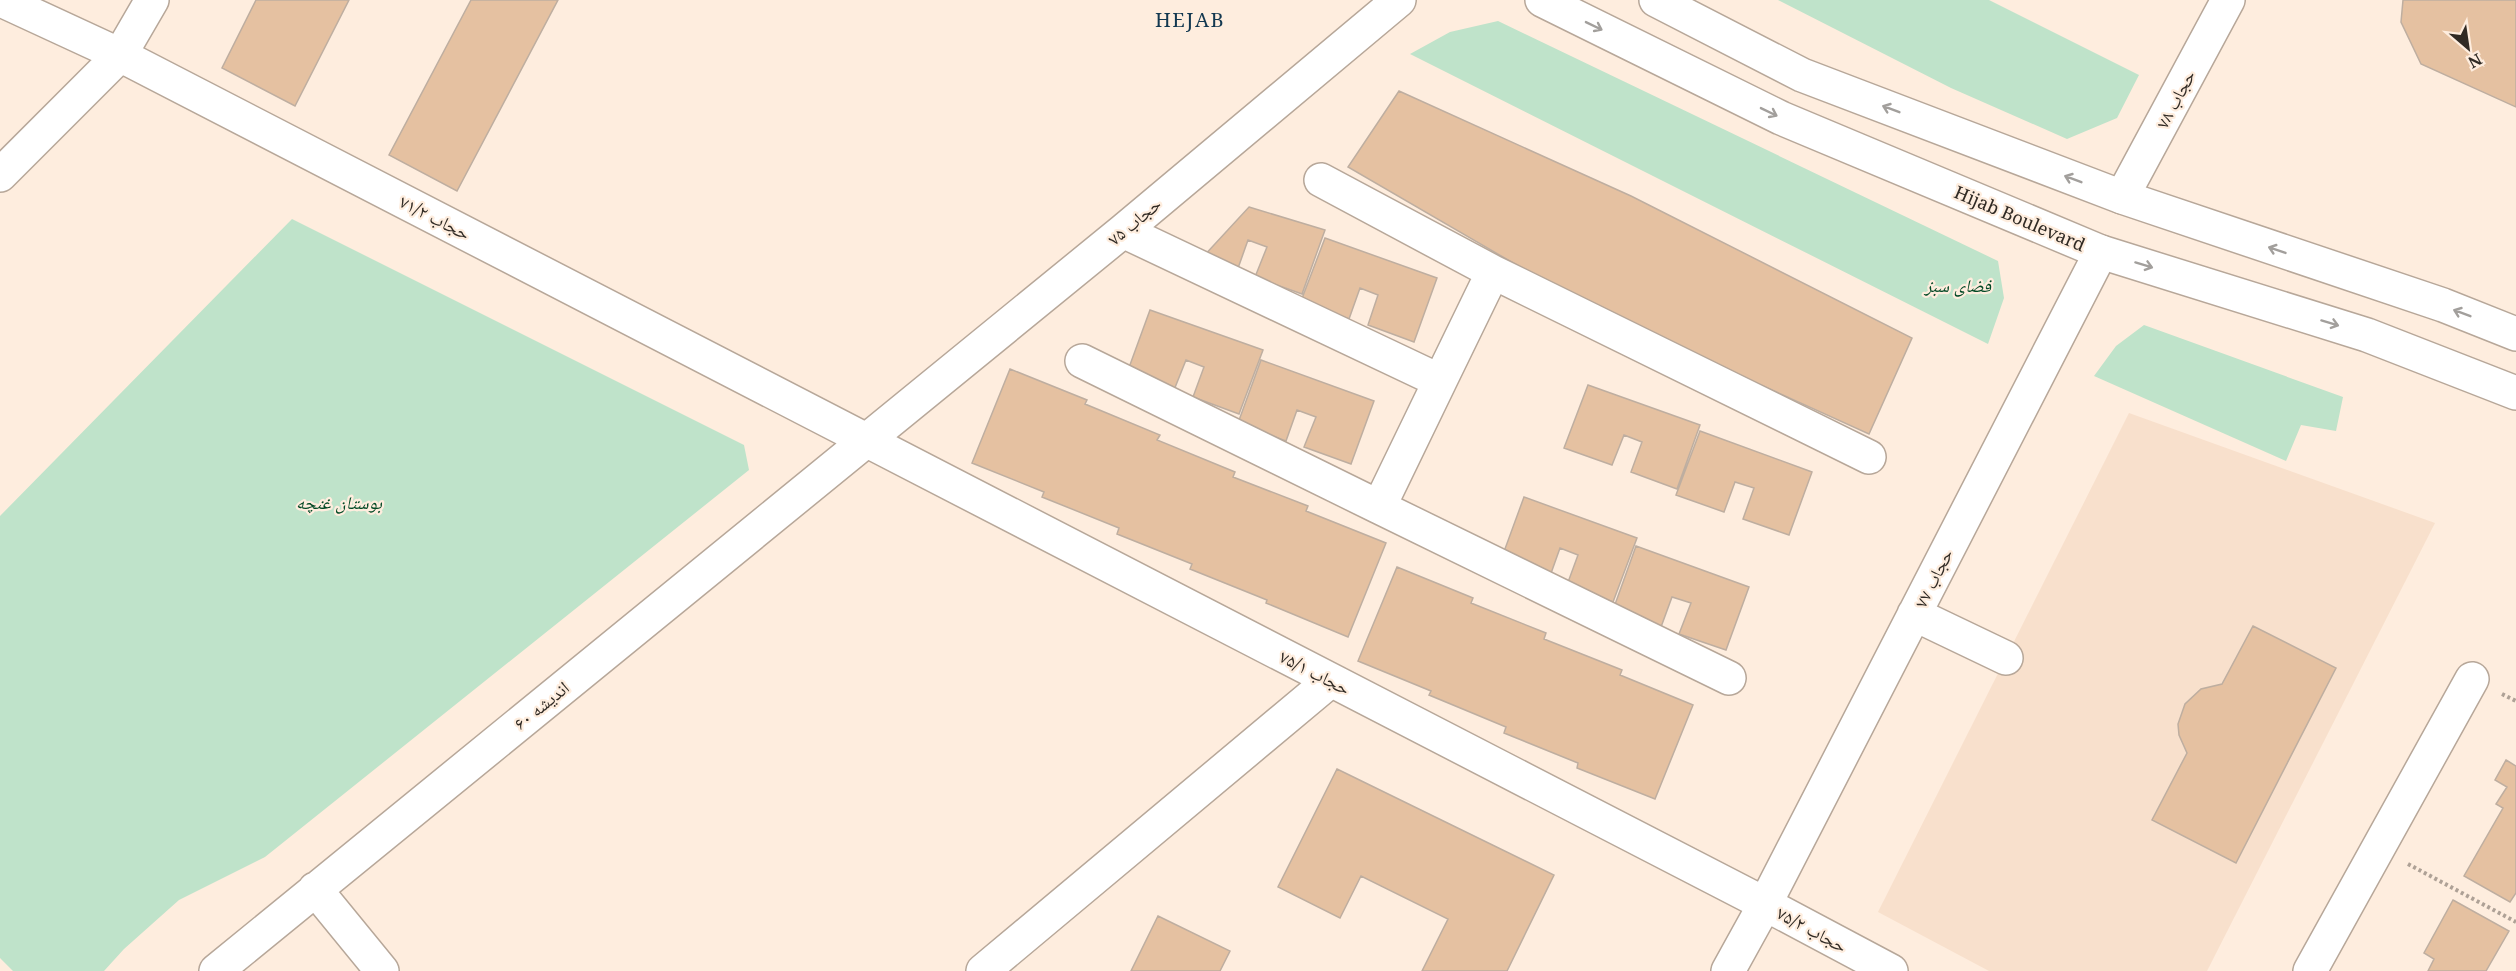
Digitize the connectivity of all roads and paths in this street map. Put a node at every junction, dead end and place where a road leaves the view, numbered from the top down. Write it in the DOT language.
graph roads {
  1 [pos="1,0"];
  2 [pos="152,0"];
  3 [pos="1399,0"];
  4 [pos="1542,0"];
  5 [pos="1656,0"];
  6 [pos="2228,0"];
  7 [pos="120,55"];
  8 [pos="0,175"];
  9 [pos="1321,180"];
  10 [pos="2122,198"];
  11 [pos="1123,231"];
  12 [pos="2101,252"];
  13 [pos="1493,272"];
  14 [pos="2516,334"];
  15 [pos="1082,361"];
  16 [pos="1440,381"];
  17 [pos="2516,393"];
  18 [pos="866,440"];
  19 [pos="1869,457"];
  20 [pos="1379,507"];
  21 [pos="1914,614"];
  22 [pos="2006,658"];
  23 [pos="1729,678"];
  24 [pos="2472,679"];
  25 [pos="1331,680"];
  26 [pos="2378,848"];
  27 [pos="315,890"];
  28 [pos="1765,904"];
  29 [pos="2516,921"];
  30 [pos="216,971"];
  31 [pos="382,971"];
  32 [pos="983,971"];
  33 [pos="1728,971"];
  34 [pos="1891,971"];
  35 [pos="2310,971"];
  1 -- 7 [label="street, حجاب ۷۱/۲"];
  2 -- 7 [label="street"];
  3 -- 11 [label="street, حجاب ۷۵"];
  4 -- 12 [label="street, Hijab Boulevard, one-way"];
  10 -- 5 [label="street, one-way"];
  6 -- 10 [label="street, حجاب ۷۸"];
  7 -- 8 [label="street"];
  7 -- 18 [label="street, حجاب ۷۱/۲"];
  9 -- 13 [label="street"];
  14 -- 10 [label="street, one-way"];
  11 -- 16 [label="street"];
  11 -- 18 [label="street, حجاب ۷۵"];
  12 -- 17 [label="street, Hijab Boulevard, one-way"];
  12 -- 21 [label="street, حجاب ۷۷"];
  13 -- 16 [label="street"];
  13 -- 19 [label="street"];
  15 -- 20 [label="street"];
  16 -- 20 [label="street"];
  18 -- 25 [label="street, حجاب ۷۵/۱"];
  18 -- 27 [label="street, اندیشه ۶۰"];
  20 -- 23 [label="street"];
  21 -- 22 [label="street"];
  21 -- 28 [label="street, حجاب ۷۷"];
  24 -- 26 [label="street"];
  25 -- 28 [label="street, حجاب ۷۵/۱"];
  25 -- 32 [label="street"];
  26 -- 29 [label="path"];
  26 -- 35 [label="street"];
  27 -- 30 [label="street, اندیشه ۶۰"];
  27 -- 31 [label="street"];
  28 -- 33 [label="street, حجاب ۷۷"];
  28 -- 34 [label="street, حجاب ۷۵/۲"];
}
